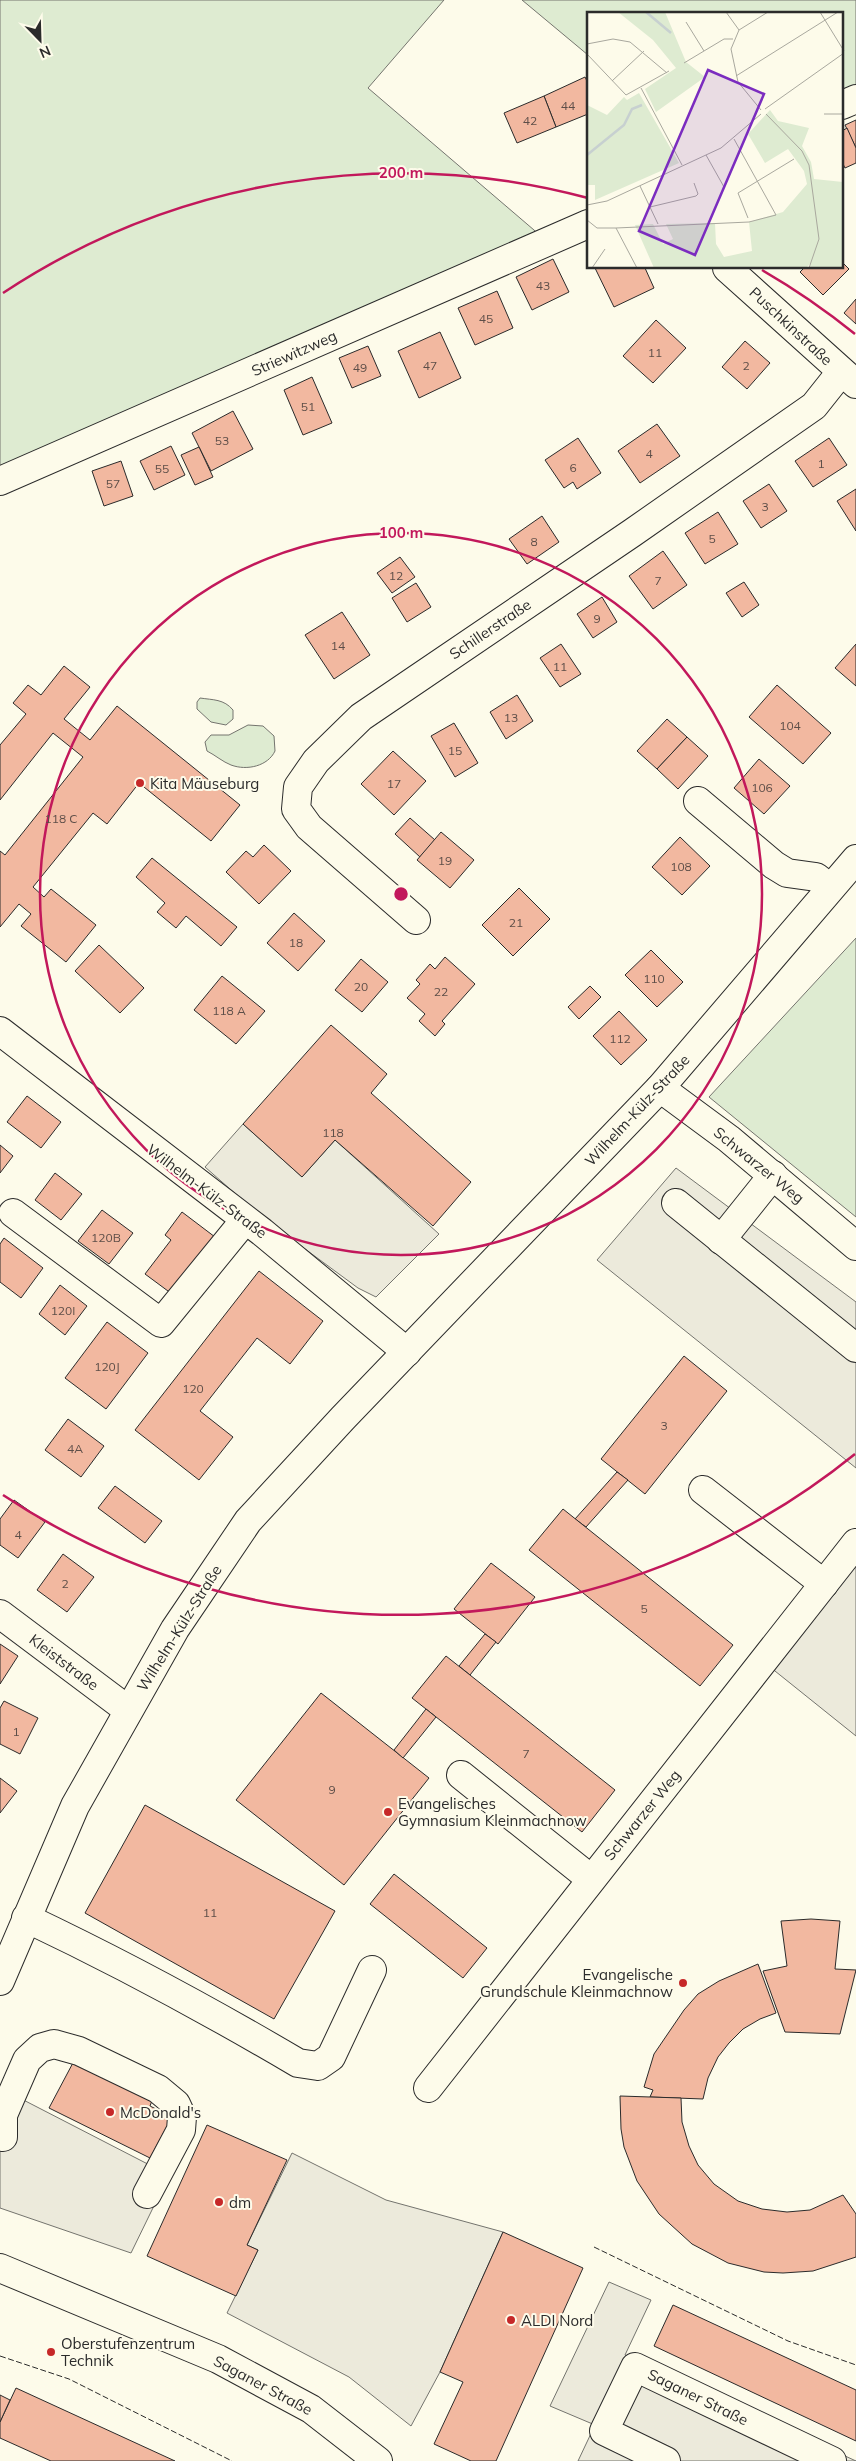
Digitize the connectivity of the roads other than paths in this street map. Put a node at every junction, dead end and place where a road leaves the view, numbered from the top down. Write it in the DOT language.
graph roads {
  1 [pos="856,99"];
  2 [pos="844,104"];
  3 [pos="587,224"];
  4 [pos="728,269"];
  5 [pos="849,378"];
  6 [pos="0,482"];
  7 [pos="698,801"];
  8 [pos="856,859"];
  9 [pos="830,888"];
  10 [pos="416,920"];
  11 [pos="2,1033"];
  12 [pos="660,1088"];
  13 [pos="773,1175"];
  14 [pos="676,1204"];
  15 [pos="13,1213"];
  16 [pos="245,1220"];
  17 [pos="722,1240"];
  18 [pos="856,1246"];
  19 [pos="856,1348"];
  20 [pos="407,1352"];
  21 [pos="703,1490"];
  22 [pos="856,1543"];
  23 [pos="824,1584"];
  24 [pos="0,1614"];
  25 [pos="128,1710"];
  26 [pos="461,1775"];
  27 [pos="591,1879"];
  28 [pos="26,1918"];
  29 [pos="372,1970"];
  30 [pos="0,1981"];
  31 [pos="428,2088"];
  32 [pos="3,2137"];
  33 [pos="146,2194"];
  34 [pos="0,2268"];
  35 [pos="378,2461"];
  36 [pos="666,2461"];
  37 [pos="832,2461"];
  1 -- 2 [label="street"];
  3 -- 6 [label="street, Striewitzweg"];
  4 -- 5 [label="street, Puschkinstraße"];
  5 -- 10 [label="street, Schillerstraße"];
  7 -- 9 [label="street"];
  8 -- 9 [label="street, Wilhelm-Külz-Straße"];
  9 -- 12 [label="street, Wilhelm-Külz-Straße"];
  11 -- 16 [label="street, Wilhelm-Külz-Straße"];
  12 -- 13 [label="street, Schwarzer Weg"];
  12 -- 20 [label="street, Wilhelm-Külz-Straße"];
  13 -- 17 [label="street"];
  13 -- 18 [label="street, Schwarzer Weg"];
  14 -- 17 [label="street"];
  15 -- 16 [label="street"];
  16 -- 20 [label="street, Wilhelm-Külz-Straße"];
  17 -- 19 [label="street"];
  20 -- 25 [label="street, Wilhelm-Külz-Straße"];
  21 -- 23 [label="street"];
  22 -- 23 [label="street, Schwarzer Weg"];
  23 -- 27 [label="street, Schwarzer Weg"];
  24 -- 25 [label="street, Kleiststraße"];
  25 -- 28 [label="street, Wilhelm-Külz-Straße"];
  26 -- 27 [label="street"];
  27 -- 31 [label="street, Schwarzer Weg"];
  28 -- 29 [label="street"];
  28 -- 30 [label="street, Wilhelm-Külz-Straße"];
  32 -- 33 [label="street"];
  34 -- 35 [label="street, Saganer Straße"];
  36 -- 37 [label="street, Saganer Straße"];
}
